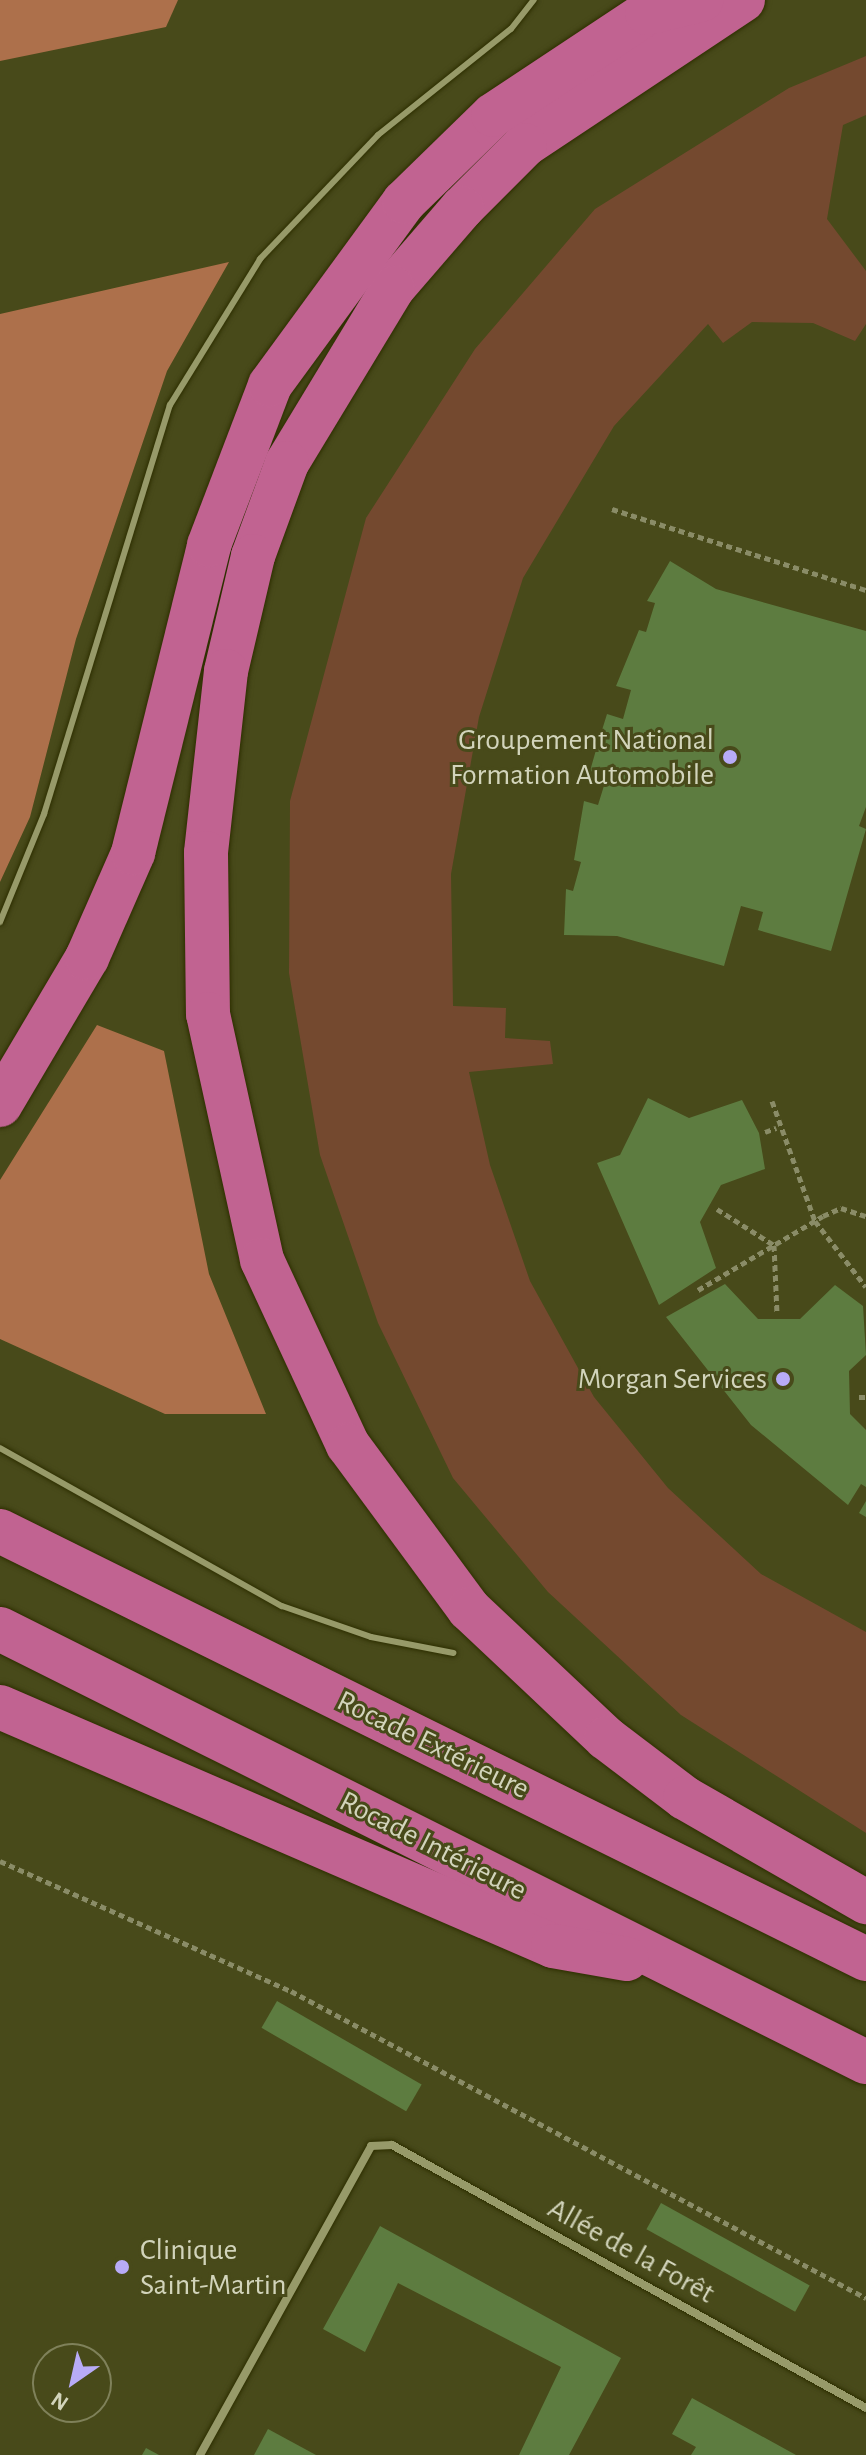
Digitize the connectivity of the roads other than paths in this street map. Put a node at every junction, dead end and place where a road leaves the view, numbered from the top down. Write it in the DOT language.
graph roads {
  1 [pos="534,0"];
  2 [pos="701,0"];
  3 [pos="743,0"];
  4 [pos="0,922"];
  5 [pos="0,1105"];
  6 [pos="0,1448"];
  7 [pos="0,1531"];
  8 [pos="0,1629"];
  9 [pos="453,1653"];
  10 [pos="0,1707"];
  11 [pos="866,1902"];
  12 [pos="866,1959"];
  13 [pos="675,1967"];
  14 [pos="866,2062"];
  15 [pos="866,2408"];
  16 [pos="200,2455"];
  1 -- 4 [label="lane"];
  2 -- 5 [label="highway"];
  3 -- 11 [label="highway"];
  6 -- 9 [label="lane"];
  7 -- 12 [label="highway, Rocade Extérieure"];
  8 -- 13 [label="highway, Rocade Intérieure"];
  10 -- 13 [label="highway"];
  13 -- 14 [label="highway, Rocade Intérieure"];
  15 -- 16 [label="street, Allée de la Forêt"];
}
